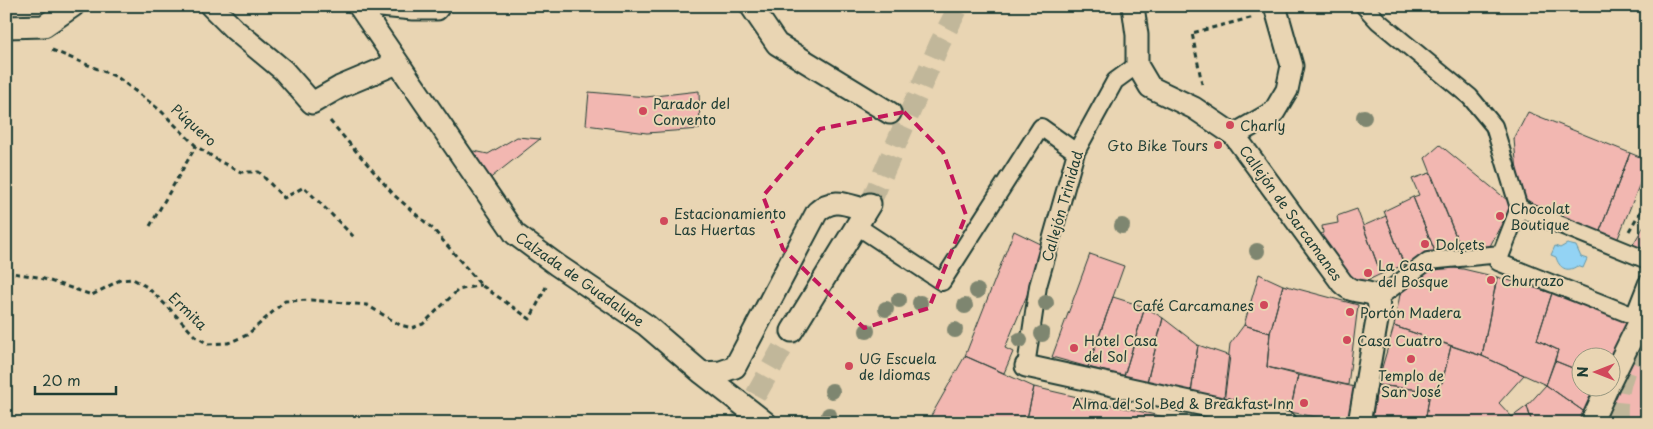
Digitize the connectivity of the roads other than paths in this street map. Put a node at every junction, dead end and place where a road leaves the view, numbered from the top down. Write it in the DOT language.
graph roads {
  1 [pos="73,6"];
  2 [pos="211,6"];
  3 [pos="359,6"];
  4 [pos="381,6"];
  5 [pos="439,6"];
  6 [pos="751,6"];
  7 [pos="1133,6"];
  8 [pos="1364,6"];
  9 [pos="1275,9"];
  10 [pos="6,27"];
  11 [pos="397,63"];
  12 [pos="1138,65"];
  13 [pos="890,113"];
  14 [pos="1234,135"];
  15 [pos="1076,152"];
  16 [pos="1520,208"];
  17 [pos="864,213"];
  18 [pos="1501,254"];
  19 [pos="1647,260"];
  20 [pos="1647,283"];
  21 [pos="1377,299"];
  22 [pos="1647,307"];
  23 [pos="792,331"];
  24 [pos="1620,362"];
  25 [pos="1026,366"];
  26 [pos="702,373"];
  27 [pos="1603,396"];
  28 [pos="766,423"];
  29 [pos="1286,423"];
  30 [pos="1359,423"];
  31 [pos="1591,423"];
  1 -- 10 [label="street"];
  2 -- 11 [label="street"];
  3 -- 11 [label="street, Calzada de Guadalupe"];
  4 -- 5 [label="street"];
  6 -- 13 [label="street"];
  7 -- 12 [label="street"];
  8 -- 16 [label="street"];
  9 -- 14 [label="street"];
  11 -- 26 [label="street, Calzada de Guadalupe"];
  12 -- 14 [label="street"];
  12 -- 15 [label="street, Callejón Trinidad"];
  14 -- 21 [label="street, Callejón de Sarcamanes"];
  15 -- 17 [label="street"];
  15 -- 25 [label="street, Callejón Trinidad"];
  16 -- 18 [label="street"];
  16 -- 19 [label="street"];
  17 -- 23 [label="street"];
  17 -- 26 [label="street"];
  18 -- 20 [label="street"];
  18 -- 21 [label="street"];
  21 -- 30 [label="street"];
  22 -- 24 [label="street"];
  25 -- 29 [label="street"];
  26 -- 28 [label="street, Calzada de Guadalupe"];
  27 -- 31 [label="street"];
}
